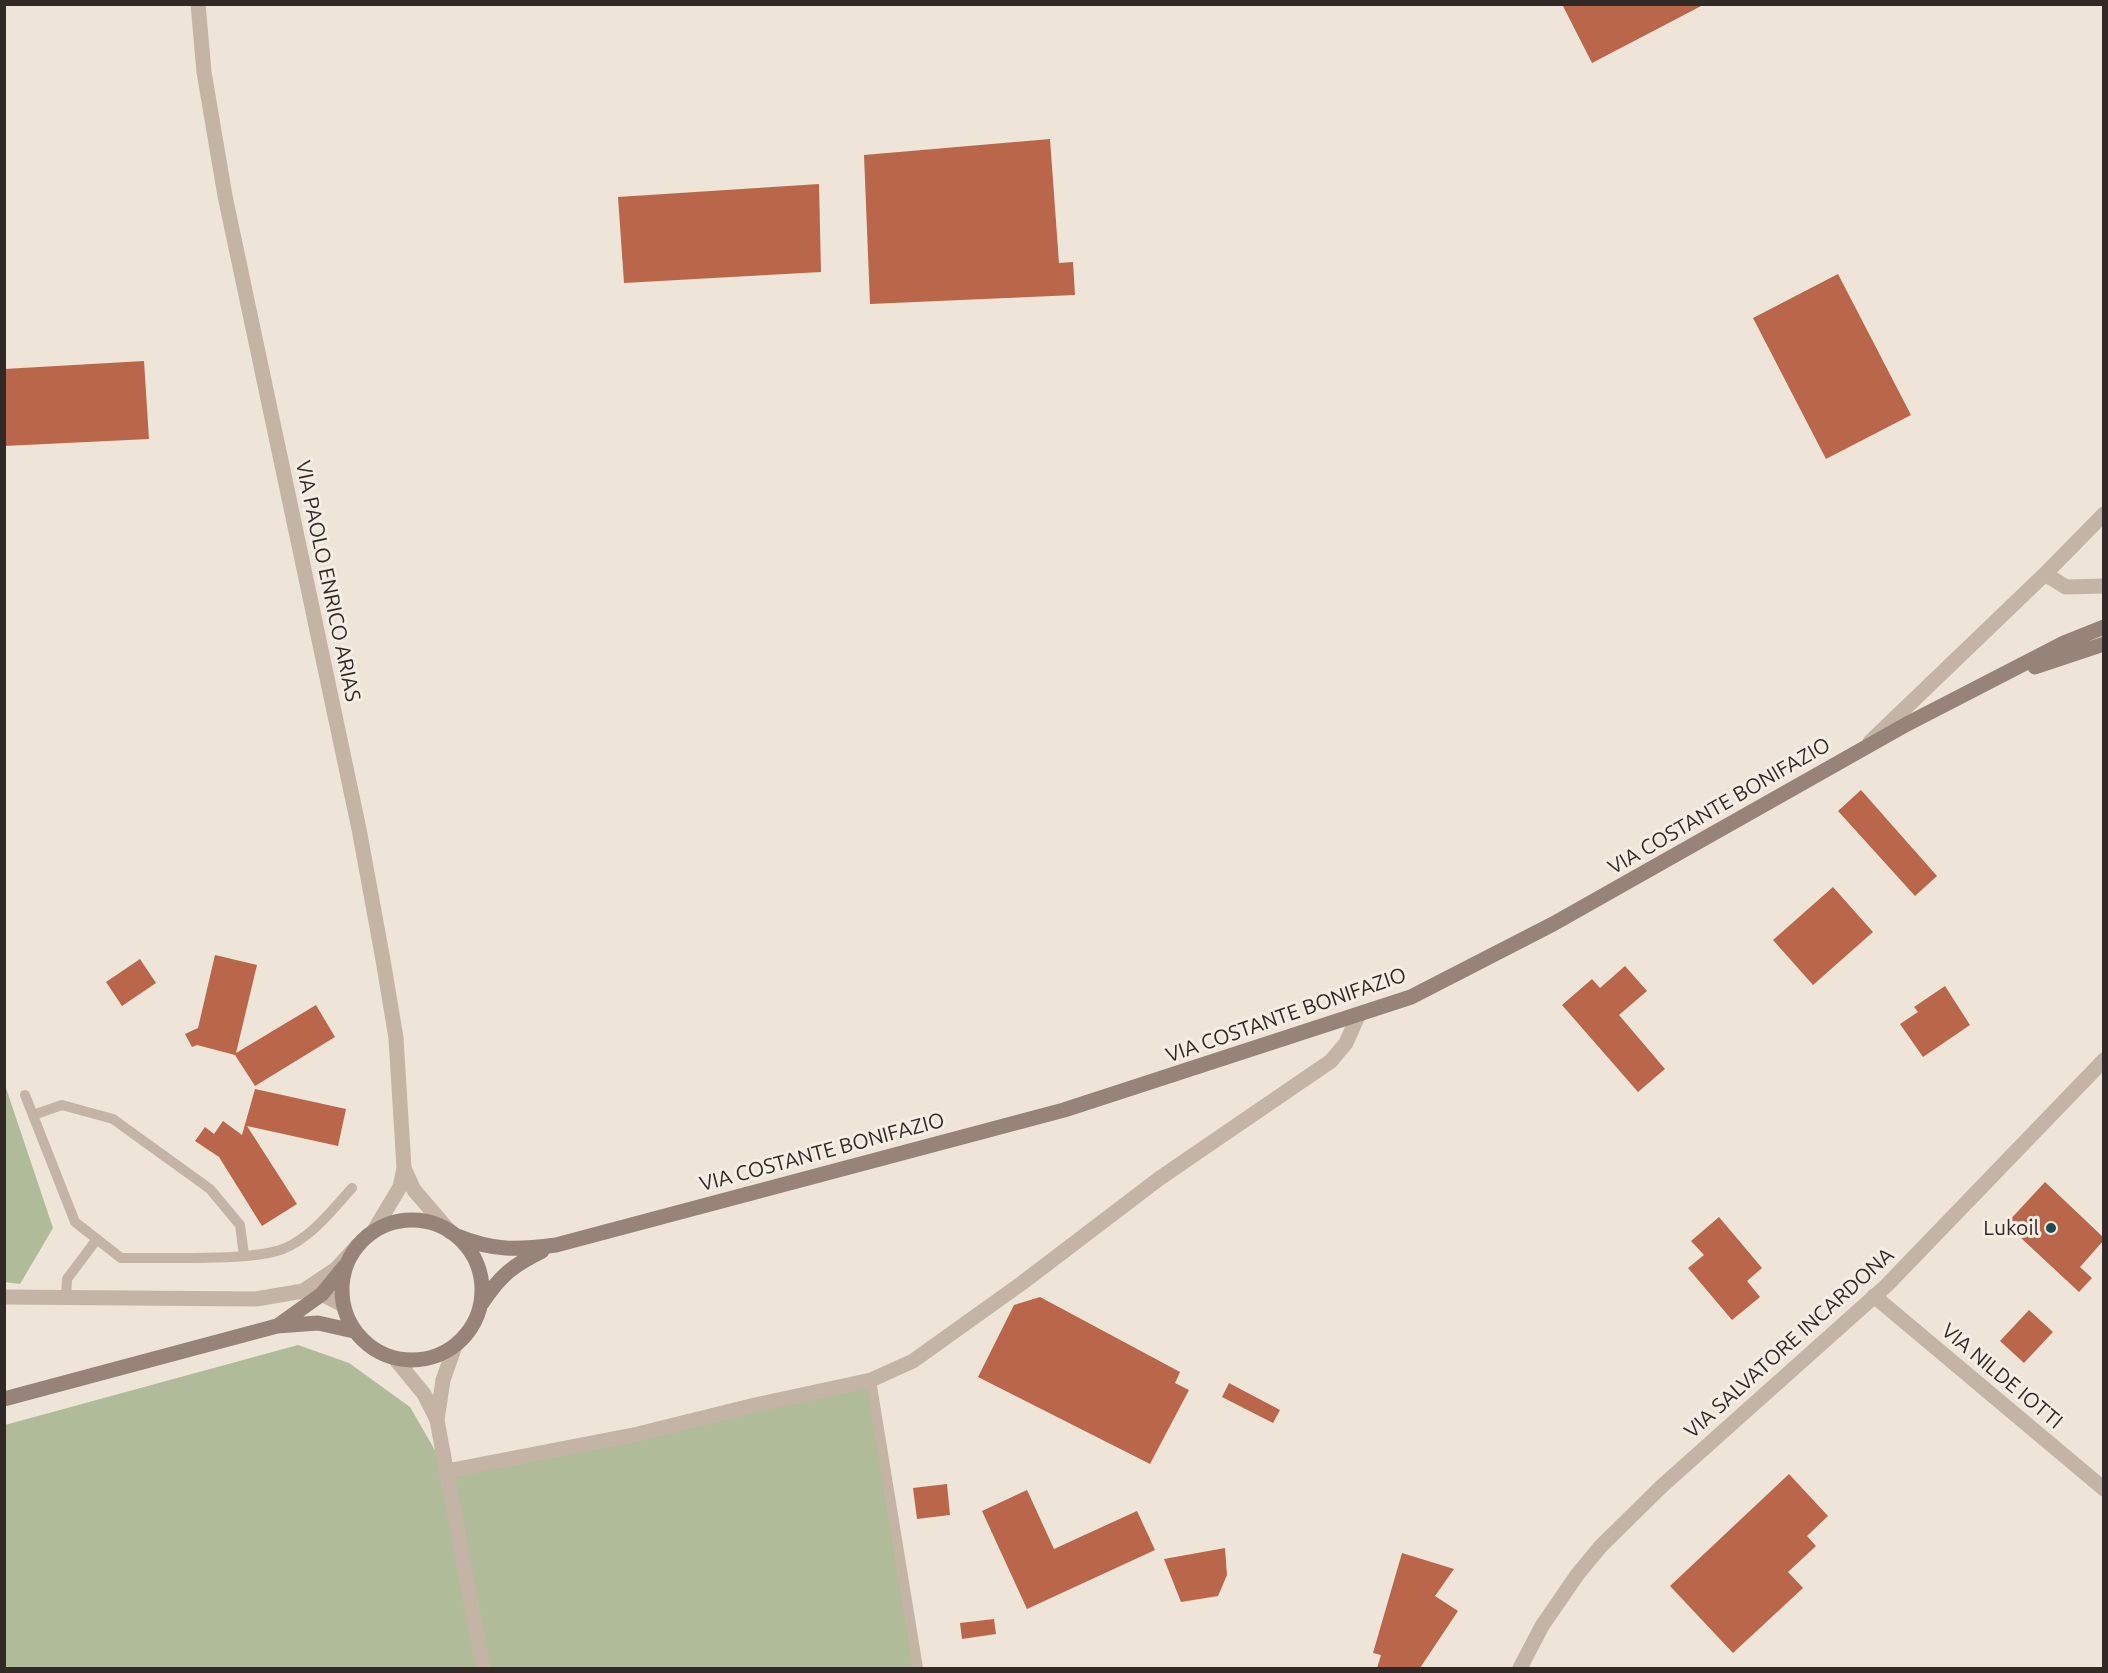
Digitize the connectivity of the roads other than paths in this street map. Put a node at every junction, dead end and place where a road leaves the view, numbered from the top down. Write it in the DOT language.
graph roads {
  1 [pos="198,4"];
  2 [pos="2103,514"];
  3 [pos="2045,574"];
  4 [pos="2103,586"];
  5 [pos="2103,627"];
  6 [pos="2103,644"];
  7 [pos="1975,688"];
  8 [pos="1866,746"];
  9 [pos="1359,1014"];
  10 [pos="2103,1060"];
  11 [pos="25,1095"];
  12 [pos="33,1115"];
  13 [pos="404,1168"];
  14 [pos="352,1188"];
  15 [pos="373,1232"];
  16 [pos="454,1234"];
  17 [pos="97,1239"];
  18 [pos="358,1245"];
  19 [pos="556,1245"];
  20 [pos="244,1255"];
  21 [pos="348,1262"];
  22 [pos="303,1291"];
  23 [pos="322,1294"];
  24 [pos="1874,1296"];
  25 [pos="4,1298"];
  26 [pos="66,1298"];
  27 [pos="343,1305"];
  28 [pos="481,1305"];
  29 [pos="277,1326"];
  30 [pos="354,1330"];
  31 [pos="455,1346"];
  32 [pos="396,1360"];
  33 [pos="870,1380"];
  34 [pos="4,1399"];
  35 [pos="437,1420"];
  36 [pos="447,1471"];
  37 [pos="2103,1489"];
  38 [pos="483,1668"];
  39 [pos="918,1668"];
  40 [pos="1520,1668"];
  1 -- 13 [label="street, VIA PAOLO ENRICO ARIAS"];
  2 -- 3 [label="street"];
  3 -- 4 [label="street"];
  3 -- 8 [label="street"];
  5 -- 7 [label="main road"];
  6 -- 7 [label="main road"];
  7 -- 8 [label="main road, VIA COSTANTE BONIFAZIO"];
  8 -- 9 [label="main road, VIA COSTANTE BONIFAZIO"];
  9 -- 19 [label="main road, VIA COSTANTE BONIFAZIO"];
  9 -- 33 [label="street"];
  10 -- 24 [label="street, VIA SALVATORE INCARDONA"];
  11 -- 12 [label="lane"];
  12 -- 17 [label="lane"];
  12 -- 20 [label="lane"];
  13 -- 15 [label="street"];
  13 -- 16 [label="street"];
  14 -- 20 [label="lane"];
  15 -- 16 [label="main road"];
  15 -- 18 [label="main road"];
  16 -- 19 [label="main road"];
  16 -- 28 [label="main road"];
  17 -- 20 [label="lane"];
  17 -- 26 [label="lane"];
  18 -- 21 [label="main road"];
  18 -- 22 [label="street"];
  19 -- 28 [label="main road"];
  21 -- 23 [label="main road"];
  21 -- 27 [label="main road"];
  22 -- 23 [label="street"];
  22 -- 26 [label="street"];
  23 -- 27 [label="street"];
  23 -- 29 [label="main road"];
  24 -- 37 [label="street, VIA NILDE IOTTI"];
  24 -- 40 [label="street, VIA SALVATORE INCARDONA"];
  25 -- 26 [label="street"];
  27 -- 30 [label="main road"];
  28 -- 31 [label="main road"];
  29 -- 30 [label="main road"];
  29 -- 34 [label="main road"];
  30 -- 32 [label="main road"];
  31 -- 32 [label="main road"];
  31 -- 35 [label="street"];
  32 -- 35 [label="street"];
  33 -- 36 [label="street"];
  33 -- 39 [label="lane"];
  35 -- 36 [label="street"];
  36 -- 38 [label="street"];
}
